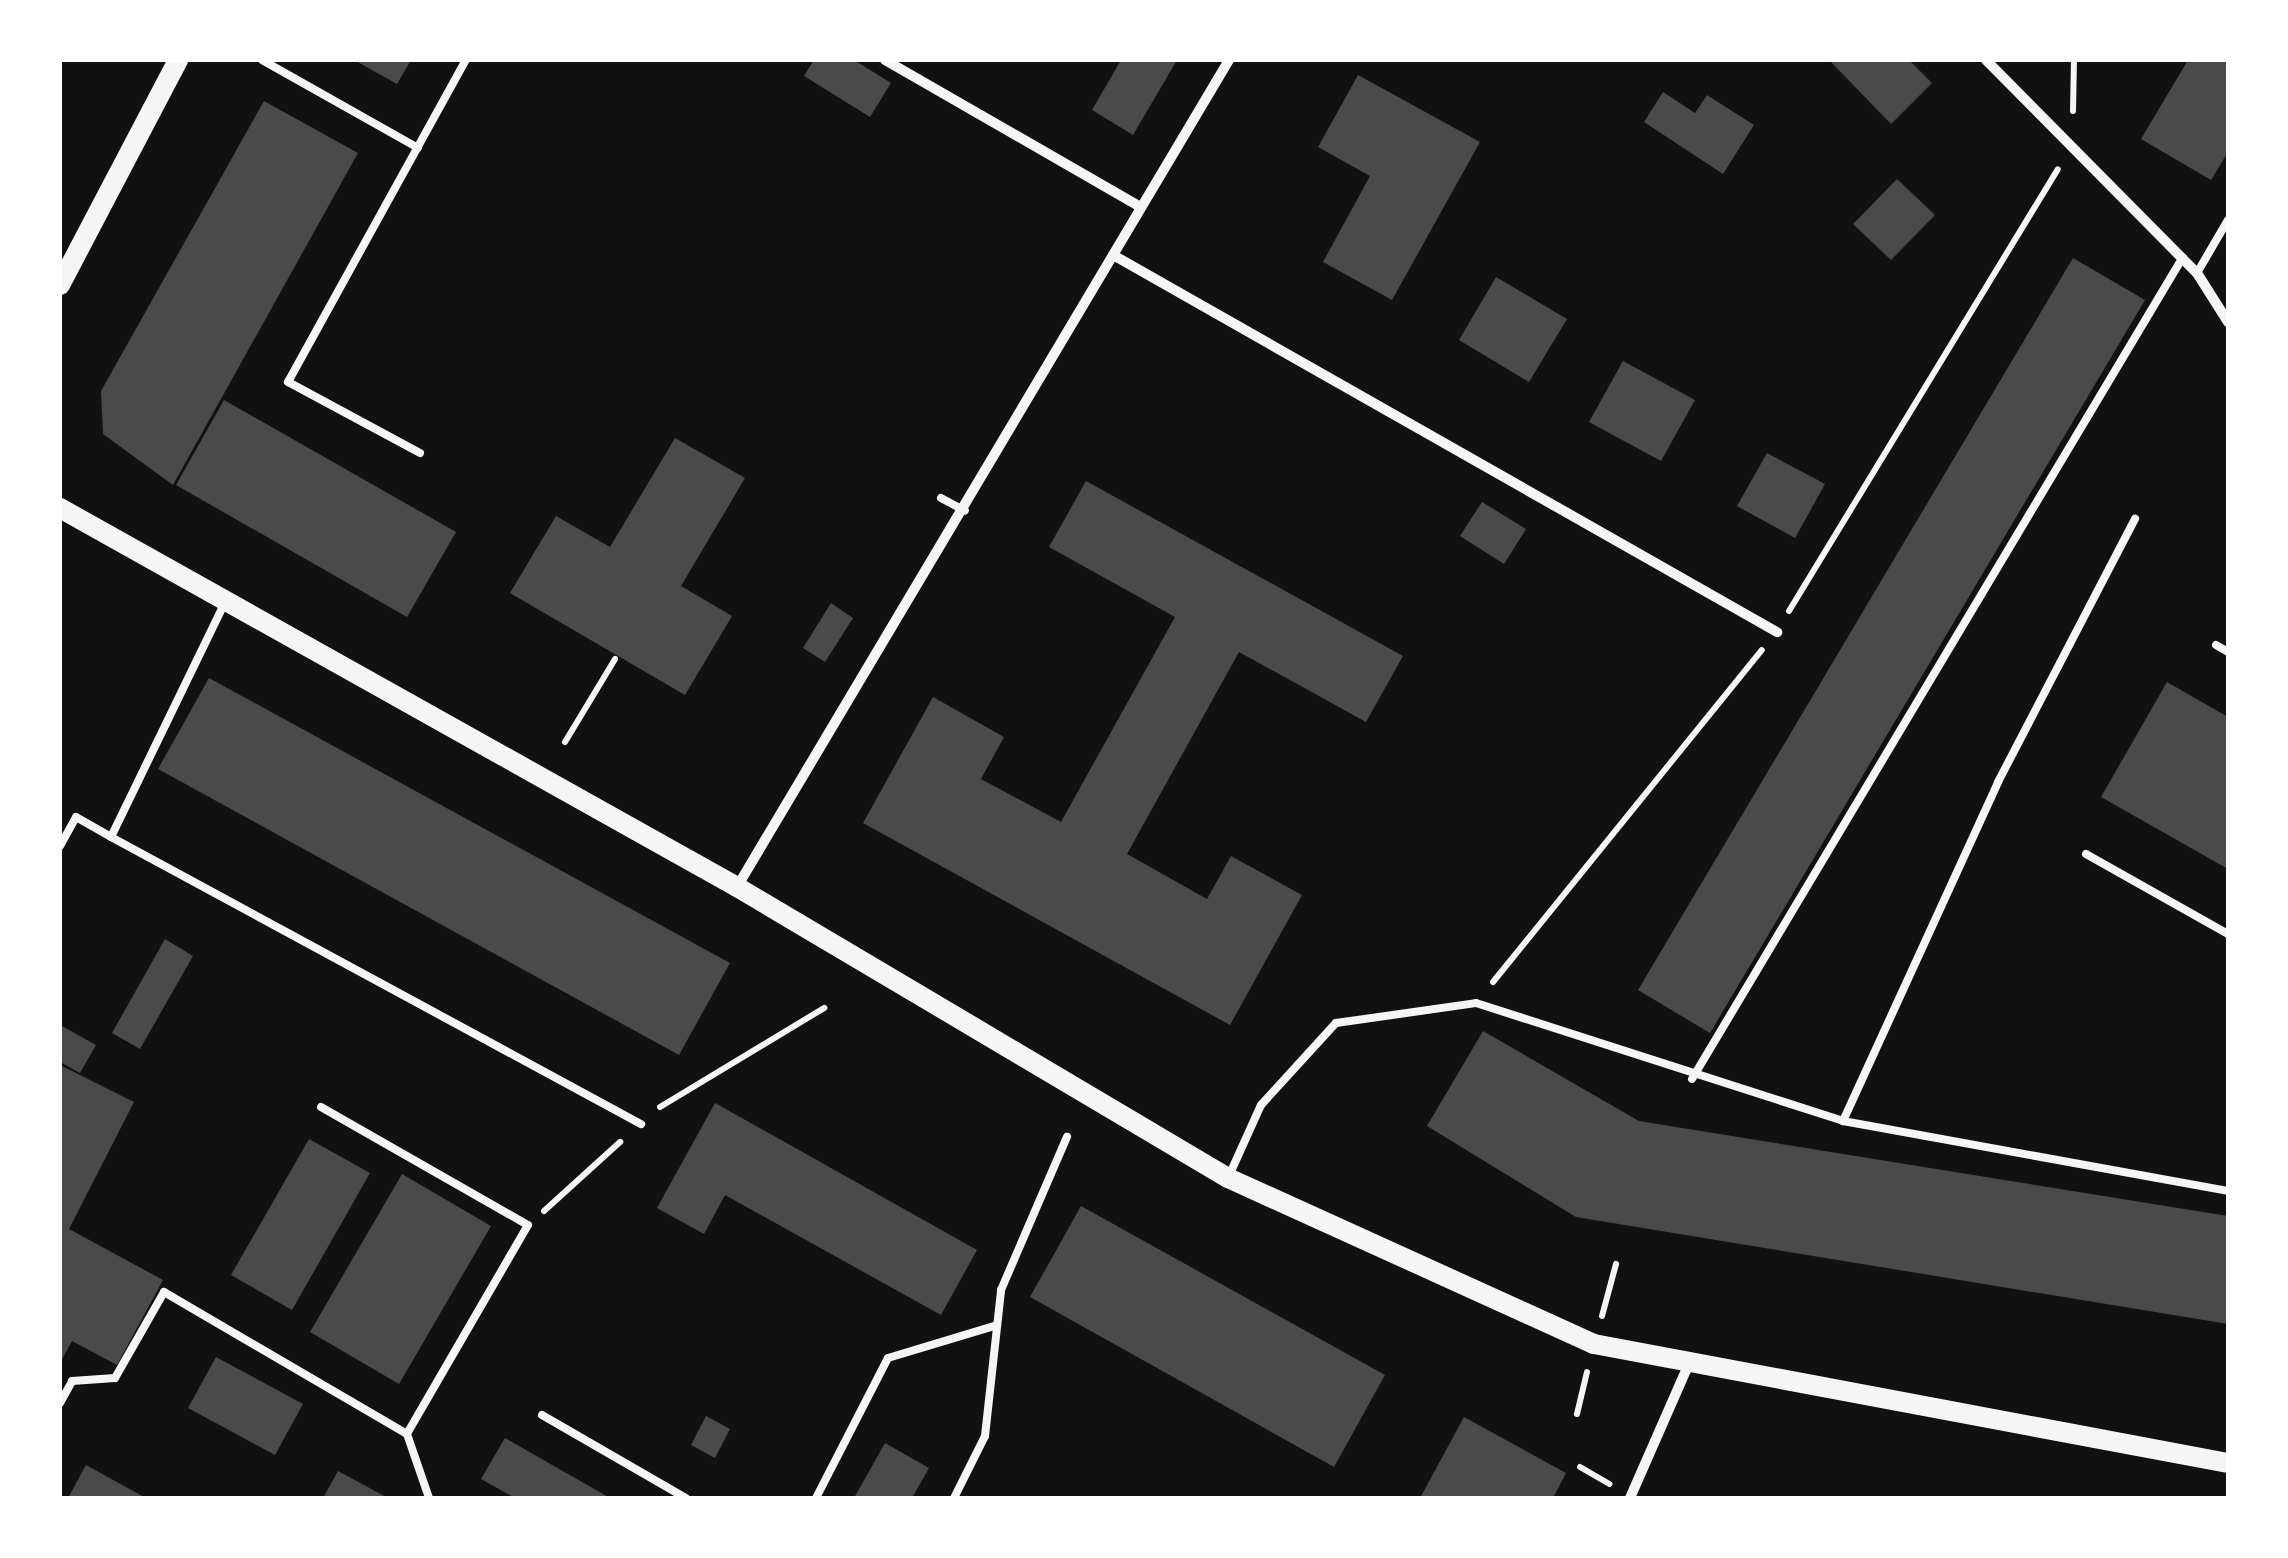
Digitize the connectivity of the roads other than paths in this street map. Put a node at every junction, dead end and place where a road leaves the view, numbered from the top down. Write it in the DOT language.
graph roads {
  1 [pos="178,60"];
  2 [pos="262,60"];
  3 [pos="466,60"];
  4 [pos="885,60"];
  5 [pos="1229,60"];
  6 [pos="1986,60"];
  7 [pos="418,148"];
  8 [pos="1140,207"];
  9 [pos="2228,220"];
  10 [pos="1112,255"];
  11 [pos="2183,258"];
  12 [pos="2198,272"];
  13 [pos="60,285"];
  14 [pos="2228,322"];
  15 [pos="420,454"];
  16 [pos="941,498"];
  17 [pos="60,508"];
  18 [pos="965,511"];
  19 [pos="2135,519"];
  20 [pos="224,604"];
  21 [pos="1776,632"];
  22 [pos="2216,645"];
  23 [pos="2228,652"];
  24 [pos="110,837"];
  25 [pos="60,846"];
  26 [pos="2086,854"];
  27 [pos="737,888"];
  28 [pos="2228,934"];
  29 [pos="1692,1079"];
  30 [pos="321,1107"];
  31 [pos="1843,1121"];
  32 [pos="641,1124"];
  33 [pos="1067,1137"];
  34 [pos="1228,1178"];
  35 [pos="2228,1191"];
  36 [pos="997,1325"];
  37 [pos="1692,1358"];
  38 [pos="60,1402"];
  39 [pos="542,1415"];
  40 [pos="407,1434"];
  41 [pos="2228,1464"];
  42 [pos="429,1498"];
  43 [pos="686,1498"];
  44 [pos="816,1498"];
  45 [pos="954,1498"];
  46 [pos="1630,1498"];
  1 -- 13 [label="main road"];
  2 -- 7 [label="lane"];
  3 -- 7 [label="lane"];
  4 -- 8 [label="street"];
  5 -- 8 [label="street"];
  6 -- 11 [label="street"];
  7 -- 15 [label="lane"];
  8 -- 10 [label="street"];
  9 -- 12 [label="lane"];
  10 -- 18 [label="street"];
  10 -- 21 [label="street"];
  11 -- 12 [label="street"];
  11 -- 29 [label="lane"];
  12 -- 14 [label="street"];
  16 -- 18 [label="lane"];
  17 -- 20 [label="main road"];
  18 -- 27 [label="street"];
  19 -- 31 [label="lane"];
  20 -- 24 [label="lane"];
  20 -- 27 [label="main road"];
  22 -- 23 [label="lane"];
  24 -- 25 [label="lane"];
  24 -- 32 [label="lane"];
  26 -- 28 [label="lane"];
  27 -- 34 [label="main road"];
  29 -- 31 [label="lane"];
  29 -- 34 [label="lane"];
  30 -- 40 [label="lane"];
  31 -- 35 [label="lane"];
  33 -- 36 [label="lane"];
  34 -- 37 [label="main road"];
  36 -- 44 [label="lane"];
  36 -- 45 [label="lane"];
  37 -- 41 [label="main road"];
  37 -- 46 [label="street"];
  38 -- 40 [label="lane"];
  39 -- 43 [label="lane"];
  40 -- 42 [label="lane"];
}
